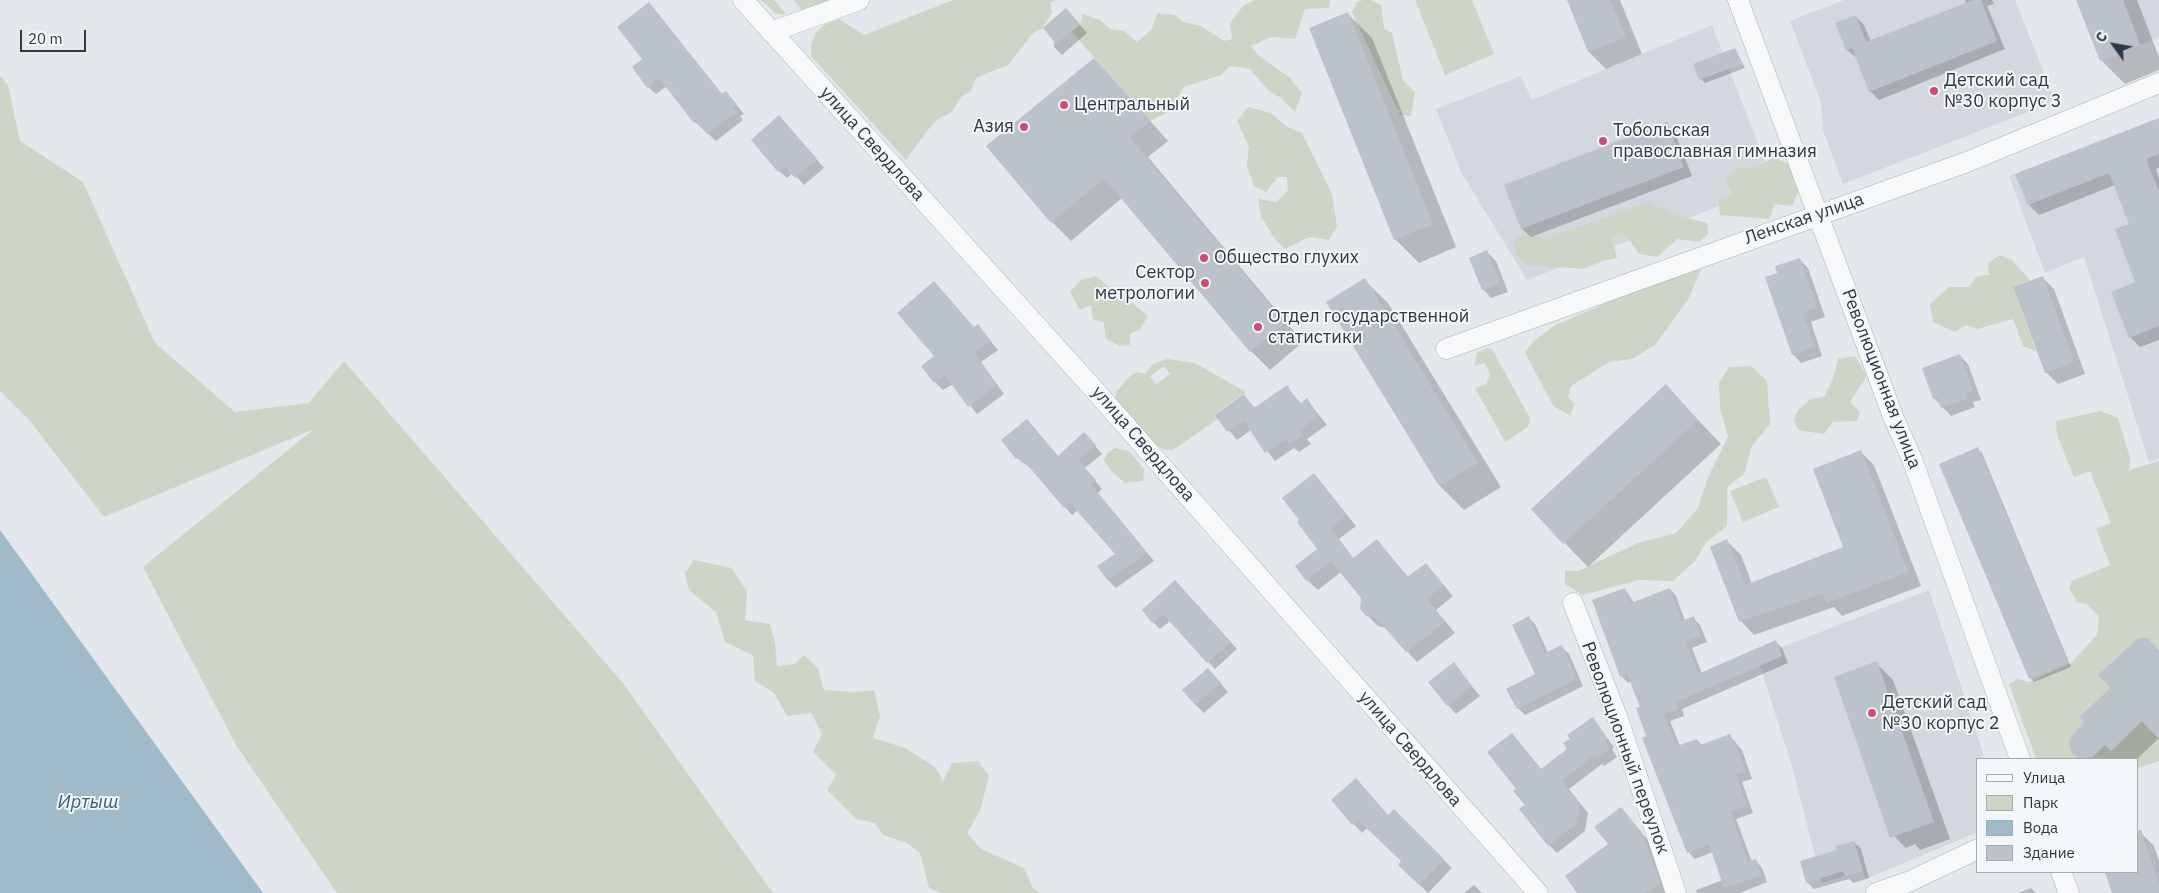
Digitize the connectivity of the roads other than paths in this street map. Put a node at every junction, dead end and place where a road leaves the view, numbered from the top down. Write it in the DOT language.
graph roads {
  1 [pos="743,0"];
  2 [pos="859,0"];
  3 [pos="1738,0"];
  4 [pos="771,32"];
  5 [pos="2159,83"];
  6 [pos="1819,214"];
  7 [pos="1446,349"];
  8 [pos="1573,603"];
  9 [pos="2020,758"];
  10 [pos="1976,850"];
  11 [pos="2061,873"];
  12 [pos="1538,893"];
  13 [pos="1676,893"];
  14 [pos="1876,893"];
  15 [pos="2069,893"];
  1 -- 4 [label="street, улица Свердлова"];
  2 -- 4 [label="street"];
  3 -- 6 [label="street, Революционная улица"];
  4 -- 12 [label="street, улица Свердлова"];
  5 -- 6 [label="street, Ленская улица"];
  6 -- 7 [label="street, Ленская улица"];
  6 -- 9 [label="street, Революционная улица"];
  8 -- 13 [label="street, Революционный переулок"];
  10 -- 14 [label="street"];
  11 -- 15 [label="street"];
}
